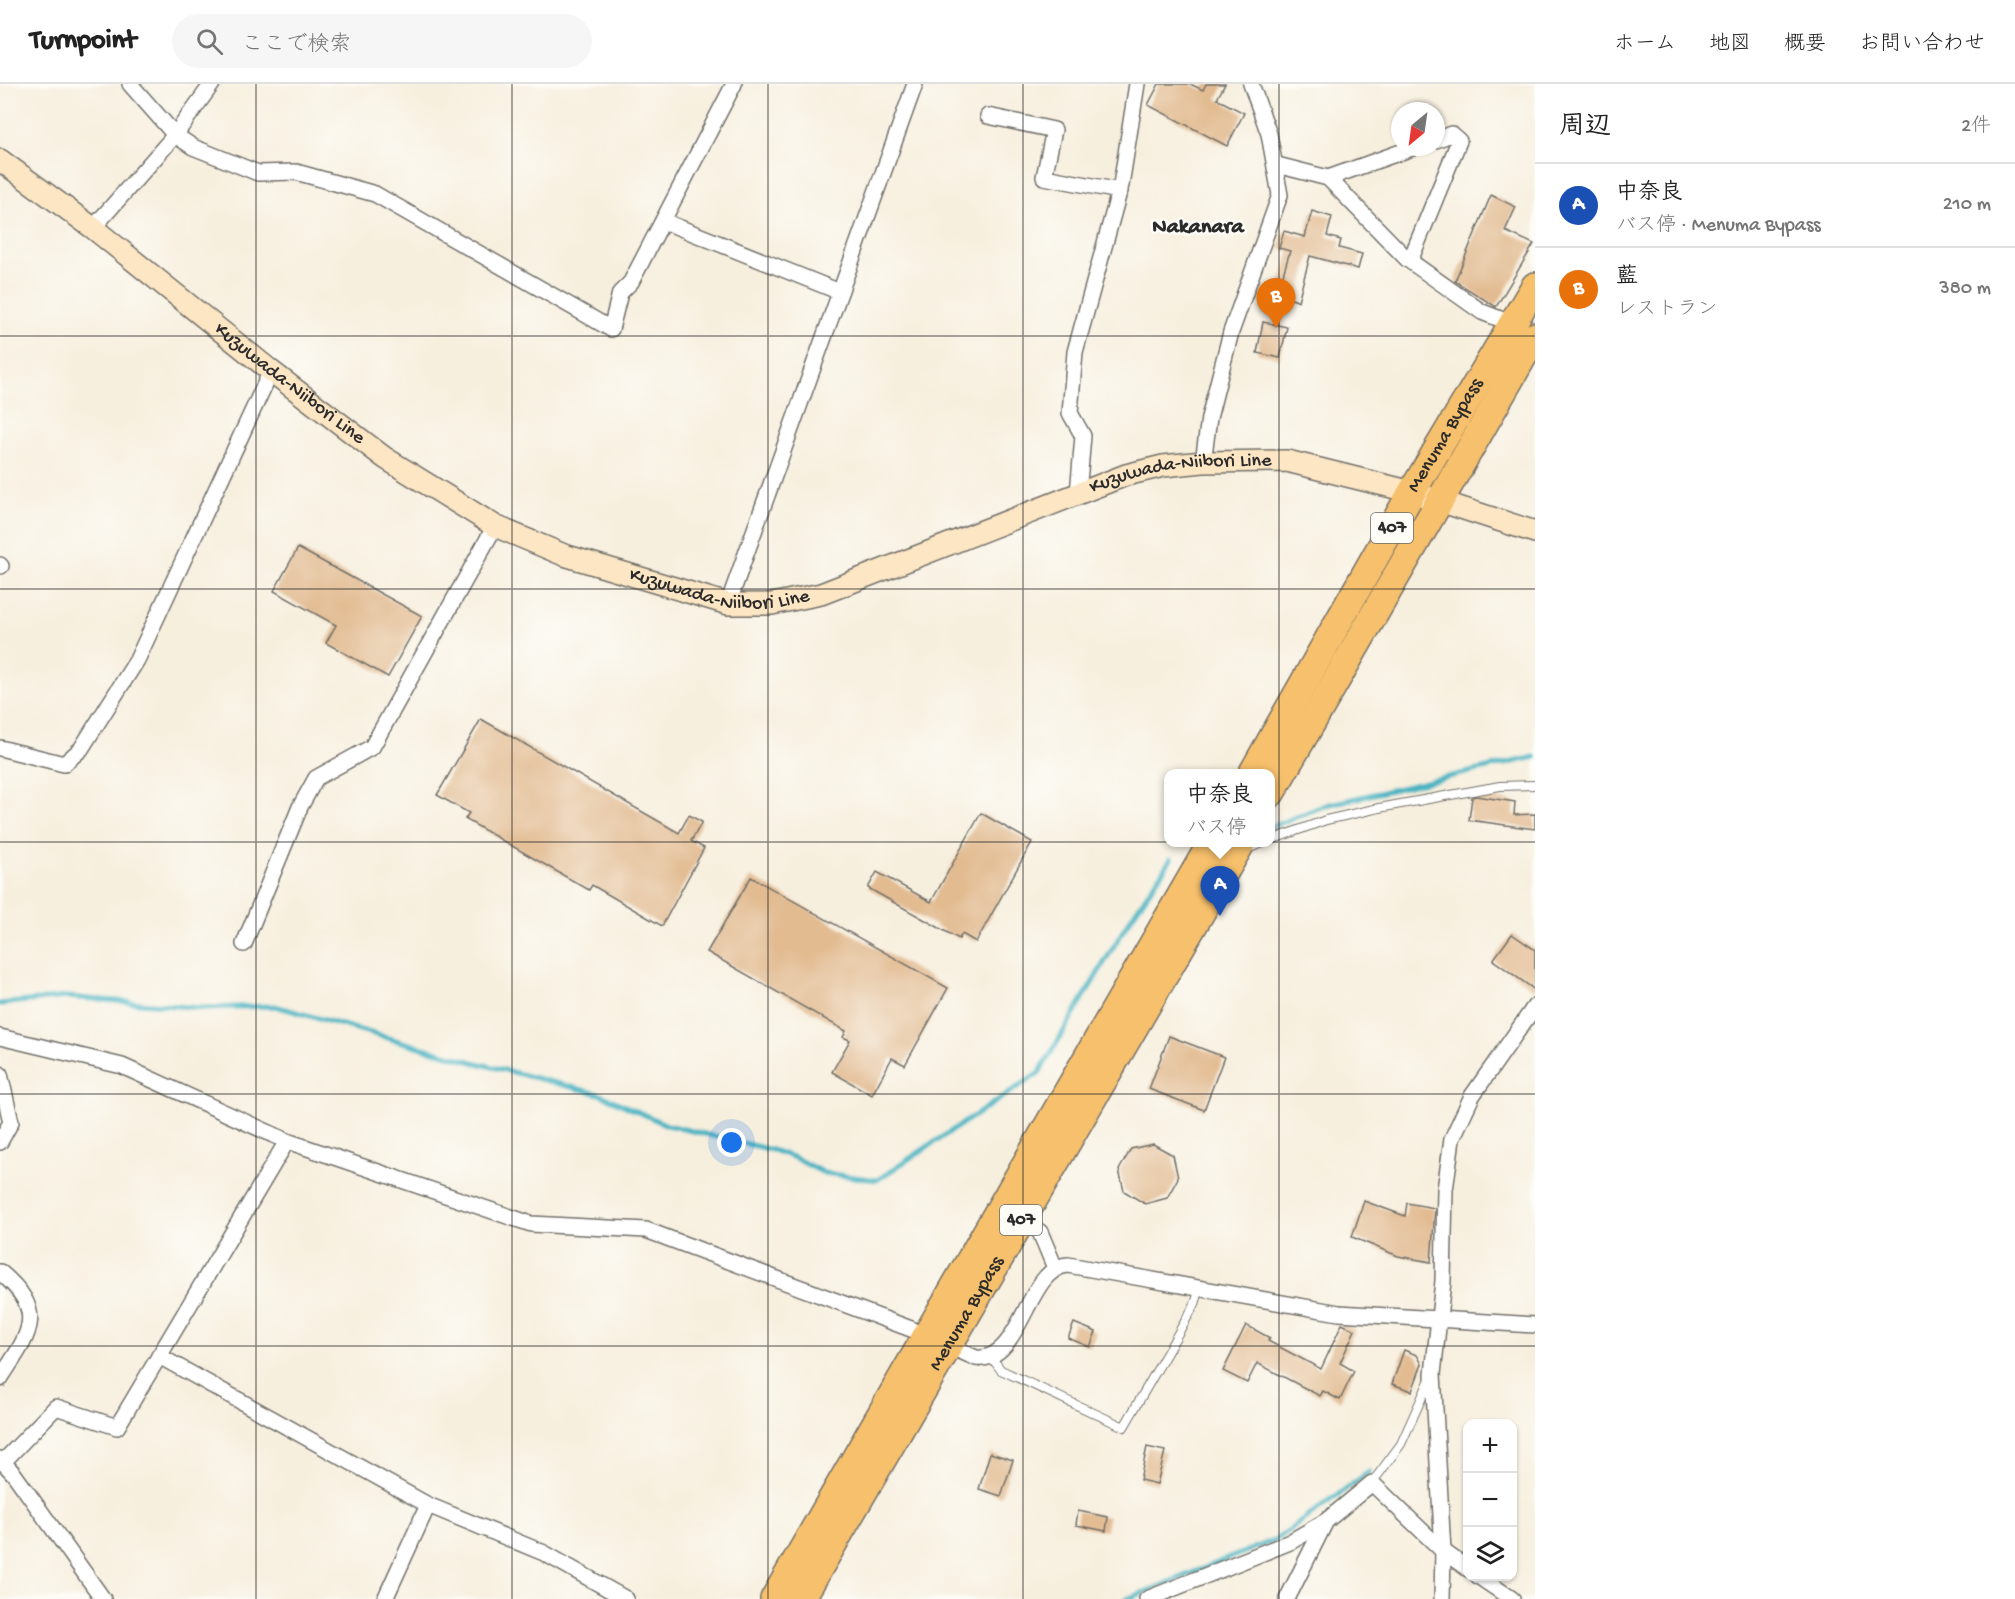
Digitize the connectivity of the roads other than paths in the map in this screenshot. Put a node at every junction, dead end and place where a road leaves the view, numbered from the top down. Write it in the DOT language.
graph roads {
  1 [pos="130,84"];
  2 [pos="212,84"];
  3 [pos="734,84"];
  4 [pos="915,84"];
  5 [pos="1137,84"];
  6 [pos="1251,84"];
  7 [pos="988,116"];
  8 [pos="175,135"];
  9 [pos="1445,136"];
  10 [pos="1391,156"];
  11 [pos="0,160"];
  12 [pos="1277,165"];
  13 [pos="1328,178"];
  14 [pos="1120,191"];
  15 [pos="663,220"];
  16 [pos="93,228"];
  17 [pos="1410,261"];
  18 [pos="1535,286"];
  19 [pos="840,292"];
  20 [pos="1524,330"];
  21 [pos="271,371"];
  22 [pos="1203,462"];
  23 [pos="1412,492"];
  24 [pos="1078,494"];
  25 [pos="1440,503"];
  26 [pos="495,526"];
  27 [pos="1535,532"];
  28 [pos="728,604"];
  29 [pos="0,748"];
  30 [pos="1255,769"];
  31 [pos="1535,784"];
  32 [pos="1275,786"];
  33 [pos="1275,839"];
  34 [pos="1229,847"];
  35 [pos="1229,847"];
  36 [pos="244,944"];
  37 [pos="1535,1006"];
  38 [pos="0,1037"];
  39 [pos="0,1074"];
  40 [pos="287,1141"];
  41 [pos="0,1142"];
  42 [pos="1022,1219"];
  43 [pos="1055,1268"];
  44 [pos="0,1272"];
  45 [pos="1200,1288"];
  46 [pos="1439,1318"];
  47 [pos="1535,1325"];
  48 [pos="938,1340"];
  49 [pos="159,1356"];
  50 [pos="991,1357"];
  51 [pos="1433,1374"];
  52 [pos="0,1379"];
  53 [pos="2,1461"];
  54 [pos="1372,1483"];
  55 [pos="428,1505"];
  56 [pos="1326,1521"];
  57 [pos="1443,1551"];
  58 [pos="1463,1566"];
  59 [pos="1485,1581"];
  60 [pos="103,1599"];
  61 [pos="385,1599"];
  62 [pos="626,1599"];
  63 [pos="774,1599"];
  64 [pos="801,1599"];
  65 [pos="1147,1599"];
  66 [pos="1287,1599"];
  67 [pos="1442,1599"];
  68 [pos="1512,1599"];
  1 -- 8 [label="street"];
  2 -- 8 [label="street"];
  3 -- 15 [label="street"];
  4 -- 19 [label="street"];
  5 -- 14 [label="street"];
  6 -- 12 [label="street"];
  7 -- 14 [label="street"];
  8 -- 15 [label="street"];
  8 -- 16 [label="street"];
  9 -- 17 [label="street"];
  10 -- 13 [label="street"];
  11 -- 16 [label="main road, Kuzuwada-Niibori Line"];
  12 -- 13 [label="street"];
  12 -- 22 [label="street"];
  13 -- 17 [label="street"];
  14 -- 24 [label="street"];
  15 -- 19 [label="street"];
  16 -- 21 [label="main road, Kuzuwada-Niibori Line"];
  17 -- 20 [label="street"];
  18 -- 20 [label="highway, Menuma Bypass / 407"];
  19 -- 28 [label="street"];
  20 -- 23 [label="highway, Menuma Bypass / 407"];
  20 -- 25 [label="highway, Menuma Bypass / 407"];
  21 -- 26 [label="main road, Kuzuwada-Niibori Line"];
  21 -- 29 [label="street"];
  22 -- 23 [label="main road, Kuzuwada-Niibori Line"];
  22 -- 24 [label="main road, Kuzuwada-Niibori Line"];
  23 -- 25 [label="main road, Kuzuwada-Niibori Line"];
  23 -- 30 [label="highway, Menuma Bypass / 407"];
  24 -- 28 [label="main road, Kuzuwada-Niibori Line"];
  25 -- 27 [label="main road, Kuzuwada-Niibori Line"];
  25 -- 32 [label="highway, Menuma Bypass / 407"];
  26 -- 28 [label="main road, Kuzuwada-Niibori Line"];
  26 -- 36 [label="street"];
  31 -- 33 [label="lane"];
  34 -- 42 [label="highway, Menuma Bypass / 407"];
  35 -- 48 [label="highway, Menuma Bypass / 407"];
  37 -- 46 [label="street"];
  38 -- 40 [label="street"];
  39 -- 41 [label="street"];
  40 -- 48 [label="street"];
  40 -- 49 [label="street"];
  42 -- 43 [label="street"];
  42 -- 48 [label="highway, Menuma Bypass / 407"];
  43 -- 45 [label="street"];
  43 -- 50 [label="street"];
  44 -- 52 [label="street"];
  45 -- 46 [label="street"];
  45 -- 50 [label="lane"];
  46 -- 47 [label="street"];
  46 -- 51 [label="street"];
  48 -- 50 [label="street"];
  48 -- 63 [label="highway, Menuma Bypass / 407"];
  48 -- 64 [label="highway, Menuma Bypass / 407"];
  49 -- 53 [label="street"];
  49 -- 55 [label="street"];
  51 -- 54 [label="lane"];
  51 -- 57 [label="street"];
  53 -- 60 [label="street"];
  54 -- 56 [label="street"];
  54 -- 57 [label="street"];
  55 -- 61 [label="street"];
  55 -- 62 [label="street"];
  56 -- 65 [label="street"];
  56 -- 66 [label="street"];
  57 -- 58 [label="street"];
  57 -- 67 [label="street"];
  59 -- 68 [label="street"];
}
